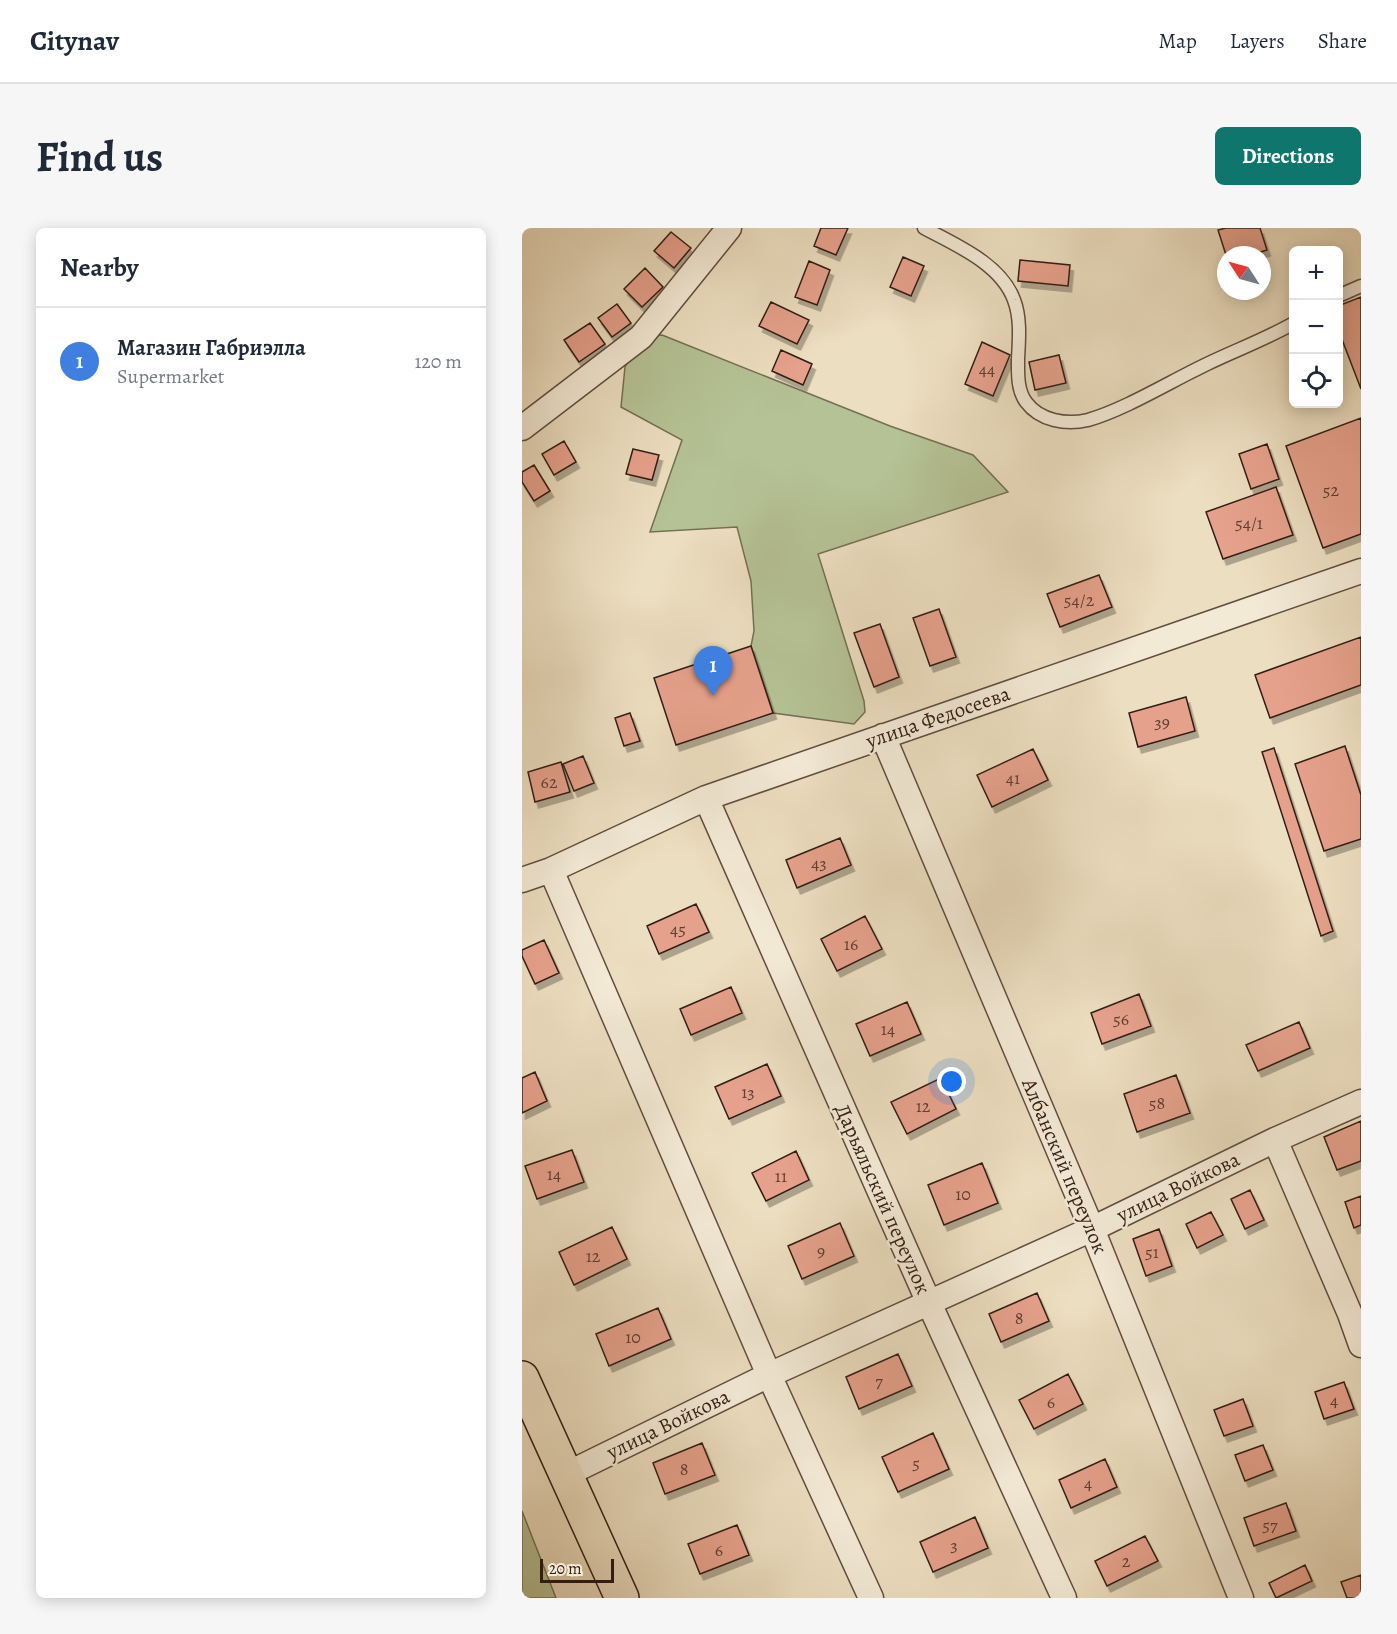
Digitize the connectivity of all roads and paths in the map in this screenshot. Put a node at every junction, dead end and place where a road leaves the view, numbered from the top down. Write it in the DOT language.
graph roads {
  1 [pos="729,228"];
  2 [pos="924,228"];
  3 [pos="1361,286"];
  4 [pos="1343,294"];
  5 [pos="1289,325"];
  6 [pos="522,428"];
  7 [pos="1361,571"];
  8 [pos="883,736"];
  9 [pos="706,798"];
  10 [pos="551,870"];
  11 [pos="522,880"];
  12 [pos="1361,1102"];
  13 [pos="1275,1140"];
  14 [pos="1092,1229"];
  15 [pos="930,1303"];
  16 [pos="1361,1345"];
  17 [pos="769,1375"];
  18 [pos="522,1378"];
  19 [pos="567,1474"];
  20 [pos="622,1598"];
  21 [pos="871,1598"];
  22 [pos="1064,1598"];
  23 [pos="1242,1598"];
  1 -- 6 [label="street"];
  2 -- 5 [label="lane"];
  3 -- 4 [label="lane"];
  7 -- 8 [label="street, улица Федосеева"];
  8 -- 9 [label="street, улица Федосеева"];
  8 -- 14 [label="street, Албанский переулок"];
  9 -- 10 [label="street, улица Федосеева"];
  9 -- 15 [label="street, Дарьяльский переулок"];
  10 -- 11 [label="street, улица Федосеева"];
  10 -- 17 [label="street"];
  12 -- 13 [label="street, улица Войкова"];
  13 -- 14 [label="street, улица Войкова"];
  13 -- 16 [label="street"];
  14 -- 15 [label="street, улица Войкова"];
  14 -- 23 [label="street, Албанский переулок"];
  15 -- 17 [label="street, улица Войкова"];
  15 -- 22 [label="street, Дарьяльский переулок"];
  17 -- 19 [label="street, улица Войкова"];
  17 -- 21 [label="street"];
  18 -- 19 [label="main road"];
  19 -- 20 [label="main road"];
}
